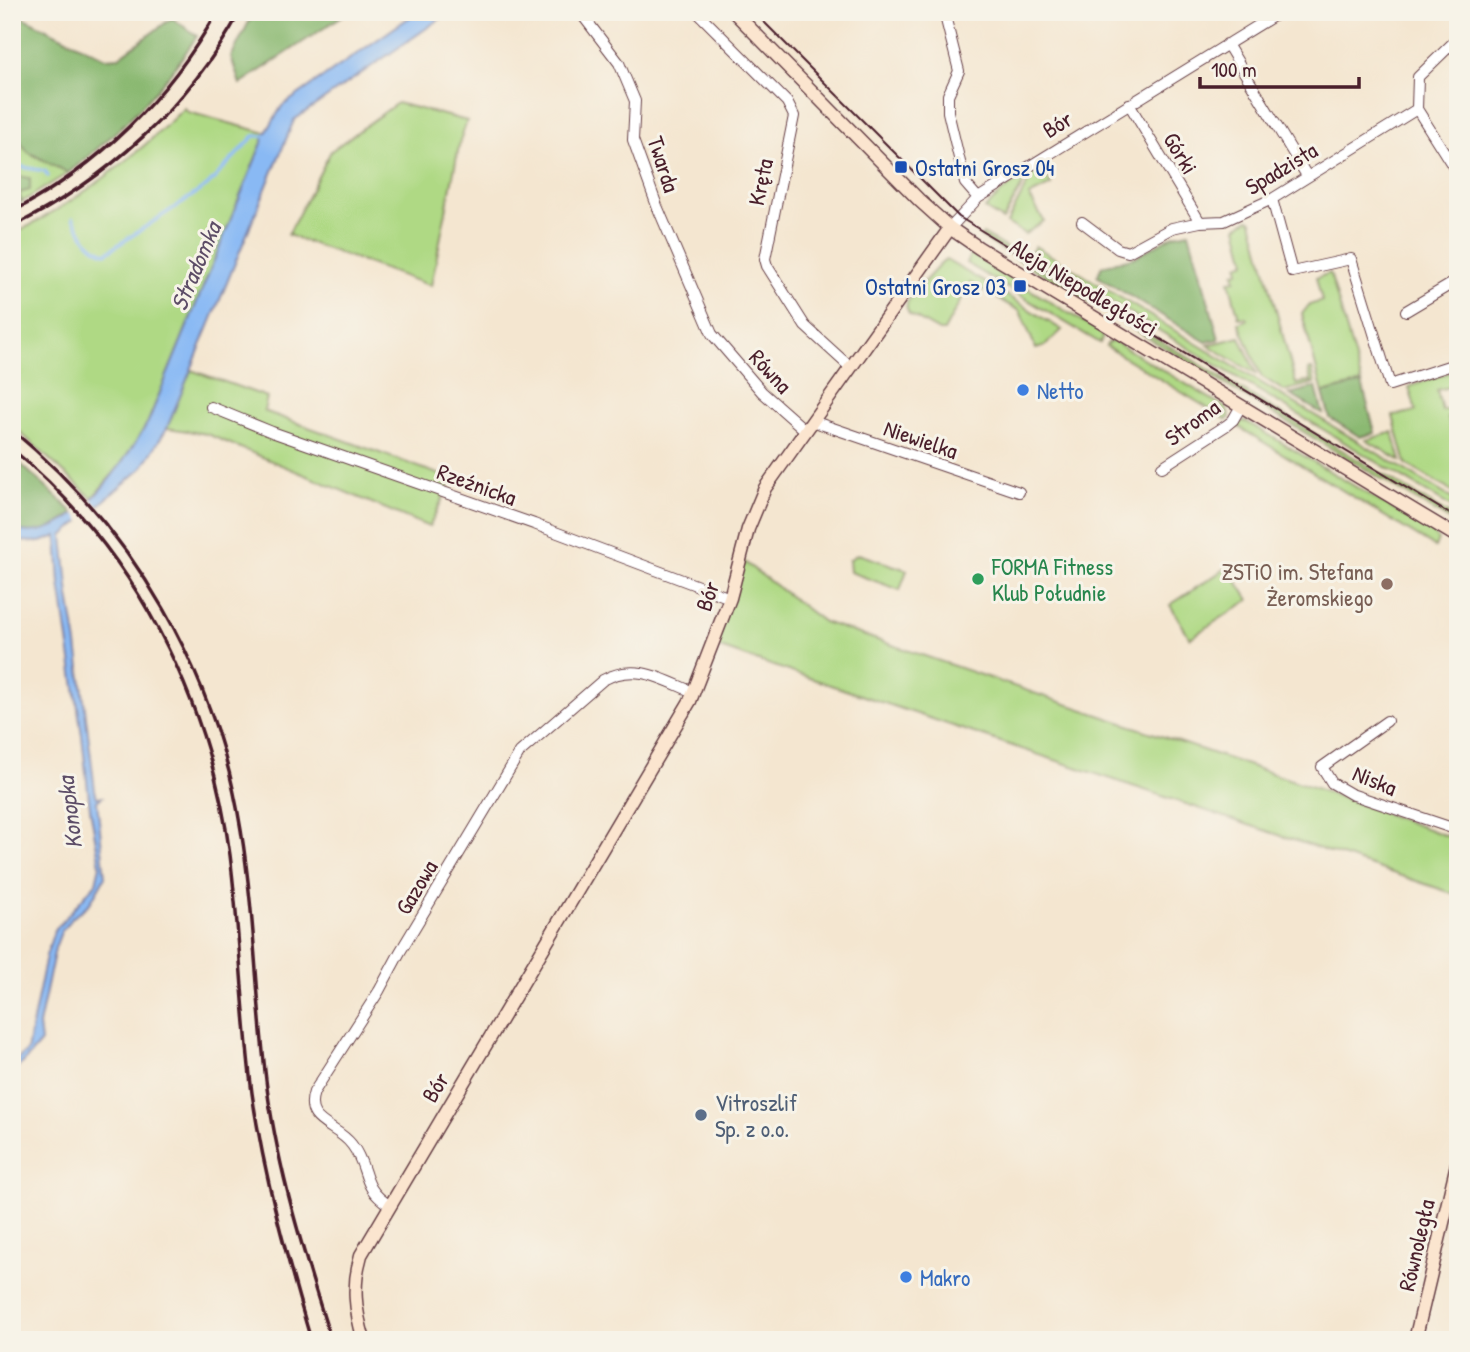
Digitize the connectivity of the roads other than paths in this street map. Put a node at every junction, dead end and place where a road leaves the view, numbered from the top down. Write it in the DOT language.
graph roads {
  1 [pos="579,12"];
  2 [pos="697,12"];
  3 [pos="734,12"];
  4 [pos="944,12"];
  5 [pos="1280,12"];
  6 [pos="1458,38"];
  7 [pos="1227,44"];
  8 [pos="1129,104"];
  9 [pos="1417,109"];
  10 [pos="1458,174"];
  11 [pos="1307,176"];
  12 [pos="978,198"];
  13 [pos="1272,199"];
  14 [pos="1082,222"];
  15 [pos="1200,222"];
  16 [pos="950,228"];
  17 [pos="1458,279"];
  18 [pos="1406,312"];
  19 [pos="712,334"];
  20 [pos="1458,363"];
  21 [pos="850,367"];
  22 [pos="1241,406"];
  23 [pos="211,407"];
  24 [pos="808,426"];
  25 [pos="1162,467"];
  26 [pos="1019,492"];
  27 [pos="1458,537"];
  28 [pos="730,598"];
  29 [pos="693,692"];
  30 [pos="1387,721"];
  31 [pos="1458,830"];
  32 [pos="1458,1160"];
  33 [pos="389,1205"];
  34 [pos="364,1340"];
  35 [pos="1415,1340"];
  1 -- 19 [label="street, Twarda"];
  2 -- 21 [label="street, Kręta"];
  3 -- 16 [label="street, Aleja Niepodległości"];
  4 -- 12 [label="street"];
  5 -- 7 [label="street, Bór"];
  6 -- 9 [label="street"];
  7 -- 8 [label="street, Bór"];
  7 -- 11 [label="street"];
  8 -- 12 [label="street, Bór"];
  8 -- 15 [label="street, Górki"];
  9 -- 10 [label="street"];
  9 -- 11 [label="street, Spadzista"];
  11 -- 13 [label="street, Spadzista"];
  12 -- 16 [label="street, Bór"];
  13 -- 15 [label="street, Spadzista"];
  13 -- 20 [label="street"];
  14 -- 15 [label="street, Spadzista"];
  16 -- 21 [label="street, Bór"];
  16 -- 22 [label="street, Aleja Niepodległości"];
  17 -- 18 [label="street"];
  19 -- 24 [label="street, Równa"];
  21 -- 24 [label="street, Bór"];
  22 -- 25 [label="street, Stroma"];
  22 -- 27 [label="street, Aleja Niepodległości"];
  23 -- 28 [label="street, Rzeźnicka"];
  24 -- 26 [label="street, Niewielka"];
  24 -- 28 [label="street, Bór"];
  28 -- 29 [label="street, Bór"];
  29 -- 33 [label="street, Bór"];
  29 -- 33 [label="street, Gazowa"];
  30 -- 31 [label="street, Niska"];
  32 -- 35 [label="street, Równoległa"];
  33 -- 34 [label="street, Bór"];
}
